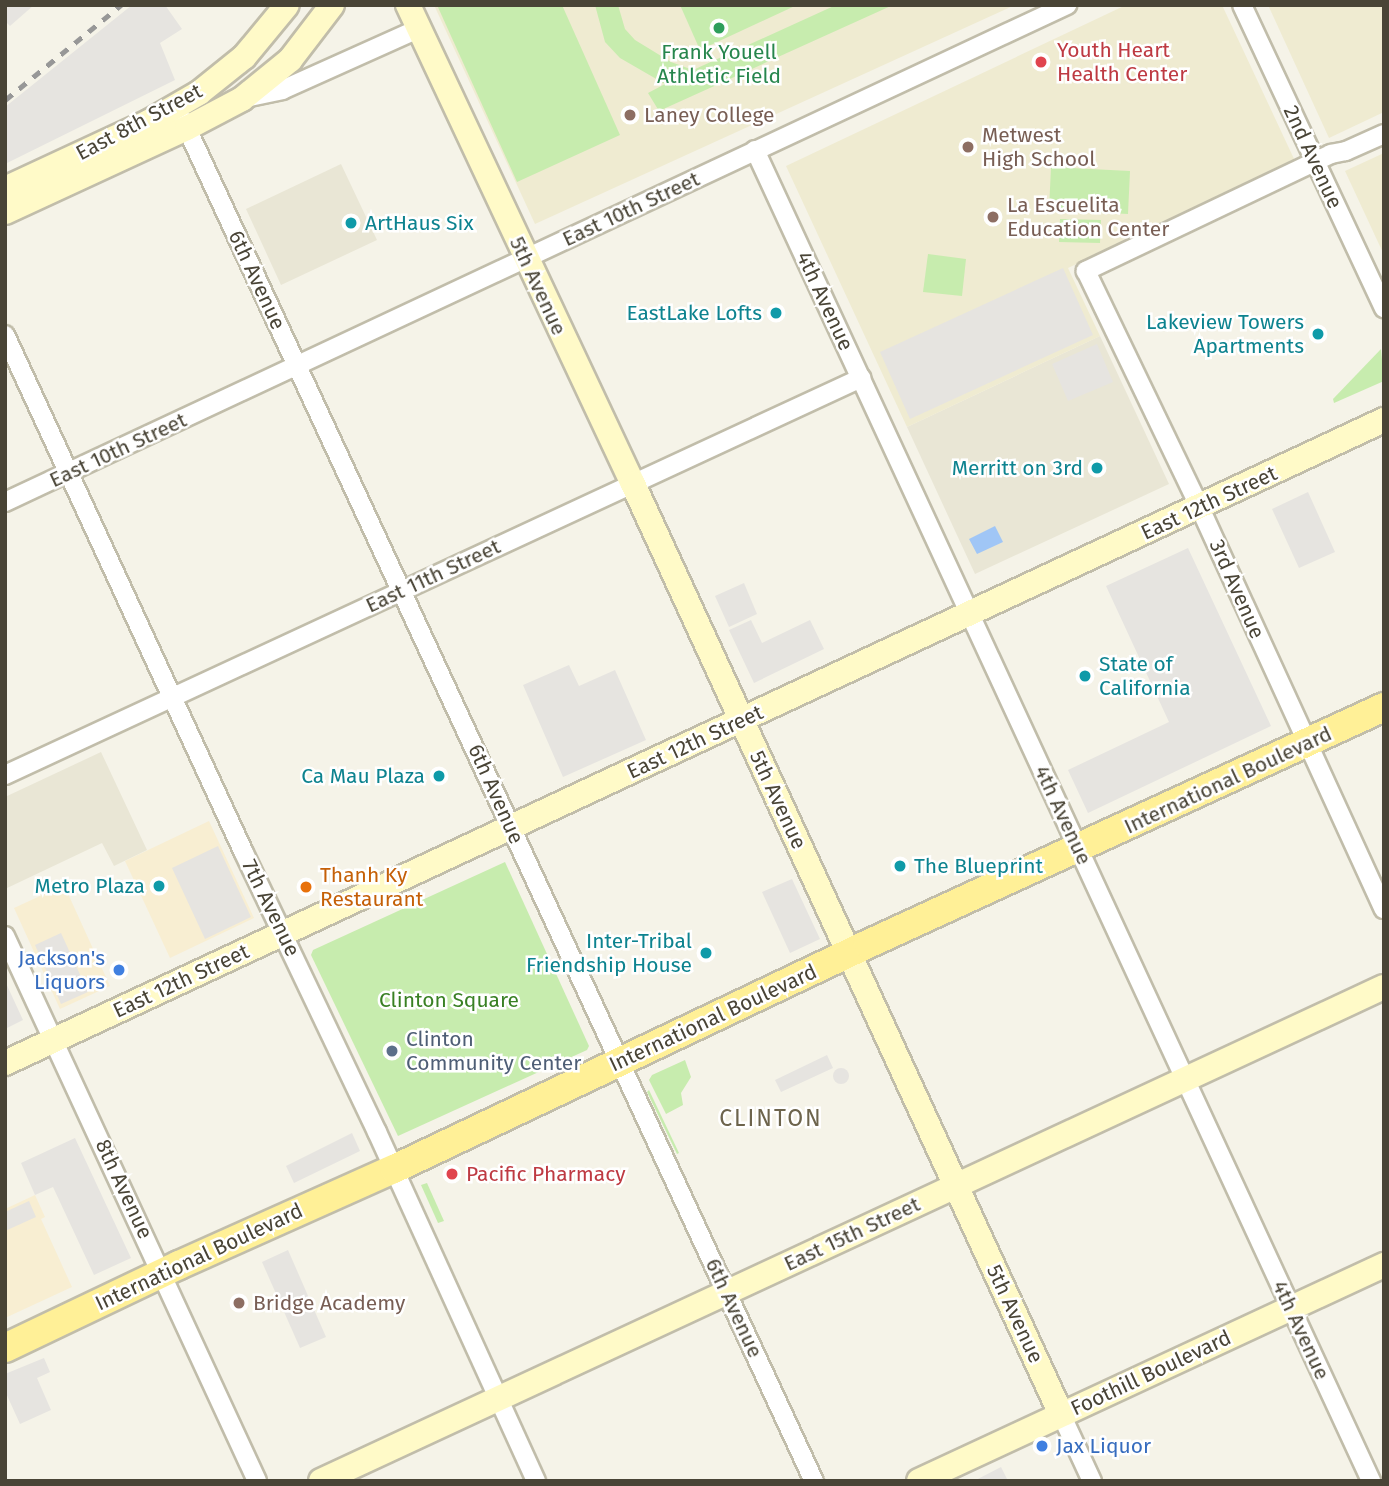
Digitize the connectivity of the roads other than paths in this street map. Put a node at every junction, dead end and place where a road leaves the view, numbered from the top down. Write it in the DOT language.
graph roads {
  1 [pos="288,5"];
  2 [pos="332,5"];
  3 [pos="408,5"];
  4 [pos="1067,5"];
  5 [pos="1242,5"];
  6 [pos="418,29"];
  7 [pos="242,99"];
  8 [pos="182,118"];
  9 [pos="1384,134"];
  10 [pos="755,150"];
  11 [pos="1316,164"];
  12 [pos="5,189"];
  13 [pos="5,212"];
  14 [pos="525,258"];
  15 [pos="1384,308"];
  16 [pos="5,335"];
  17 [pos="297,367"];
  18 [pos="861,378"];
  19 [pos="1384,420"];
  20 [pos="69,473"];
  21 [pos="633,484"];
  22 [pos="5,502"];
  23 [pos="1200,508"];
  24 [pos="401,591"];
  25 [pos="970,614"];
  26 [pos="172,698"];
  27 [pos="1384,707"];
  28 [pos="741,721"];
  29 [pos="1308,742"];
  30 [pos="5,775"];
  31 [pos="512,828"];
  32 [pos="1080,850"];
  33 [pos="1384,909"];
  34 [pos="284,933"];
  35 [pos="5,936"];
  36 [pos="849,954"];
  37 [pos="1384,987"];
  38 [pos="55,1040"];
  39 [pos="5,1063"];
  40 [pos="621,1063"];
  41 [pos="1185,1080"];
  42 [pos="394,1169"];
  43 [pos="955,1186"];
  44 [pos="1384,1265"];
  45 [pos="162,1273"];
  46 [pos="727,1292"];
  47 [pos="1290,1307"];
  48 [pos="5,1348"];
  49 [pos="498,1398"];
  50 [pos="1061,1415"];
  51 [pos="257,1481"];
  52 [pos="321,1481"];
  53 [pos="536,1481"];
  54 [pos="814,1481"];
  55 [pos="919,1481"];
  56 [pos="1092,1481"];
  57 [pos="1371,1481"];
  1 -- 8 [label="main road, East 8th Street"];
  2 -- 7 [label="main road, East 8th Street"];
  3 -- 6 [label="main road, 5th Avenue"];
  4 -- 10 [label="street, East 10th Street"];
  5 -- 11 [label="street, 2nd Avenue"];
  6 -- 7 [label="street, East 8th Street"];
  6 -- 14 [label="main road, 5th Avenue"];
  7 -- 8 [label="main road, East 8th Street"];
  8 -- 12 [label="main road, East 8th Street"];
  8 -- 13 [label="main road, East 8th Street"];
  8 -- 17 [label="street, 6th Avenue"];
  9 -- 11 [label="street"];
  10 -- 14 [label="street, East 10th Street"];
  10 -- 18 [label="street, 4th Avenue"];
  11 -- 15 [label="street, 2nd Avenue"];
  11 -- 23 [label="street, 3rd Avenue"];
  14 -- 17 [label="street, East 10th Street"];
  14 -- 21 [label="main road, 5th Avenue"];
  16 -- 20 [label="street, 7th Avenue"];
  17 -- 20 [label="street, East 10th Street"];
  17 -- 24 [label="street, 6th Avenue"];
  18 -- 21 [label="street, East 11th Street"];
  18 -- 25 [label="street, 4th Avenue"];
  19 -- 23 [label="main road, East 12th Street"];
  20 -- 22 [label="street, East 10th Street"];
  20 -- 26 [label="street, 7th Avenue"];
  21 -- 24 [label="street, East 11th Street"];
  21 -- 28 [label="main road, 5th Avenue"];
  23 -- 25 [label="main road, East 12th Street"];
  23 -- 29 [label="street, 3rd Avenue"];
  24 -- 26 [label="street, East 11th Street"];
  24 -- 31 [label="street, 6th Avenue"];
  25 -- 28 [label="main road, East 12th Street"];
  25 -- 32 [label="street, 4th Avenue"];
  26 -- 30 [label="street, East 11th Street"];
  26 -- 34 [label="street, 7th Avenue"];
  27 -- 29 [label="main road, International Boulevard"];
  28 -- 31 [label="main road, East 12th Street"];
  28 -- 36 [label="main road, 5th Avenue"];
  29 -- 32 [label="main road, International Boulevard"];
  29 -- 33 [label="street, 3rd Avenue"];
  31 -- 34 [label="main road, East 12th Street"];
  31 -- 40 [label="street, 6th Avenue"];
  32 -- 36 [label="main road, International Boulevard"];
  32 -- 41 [label="street, 4th Avenue"];
  34 -- 38 [label="main road, East 12th Street"];
  34 -- 42 [label="street, 7th Avenue"];
  35 -- 38 [label="street, 8th Avenue"];
  36 -- 40 [label="main road, International Boulevard"];
  36 -- 43 [label="main road, 5th Avenue"];
  37 -- 41 [label="main road, East 15th Street"];
  38 -- 39 [label="main road, East 12th Street"];
  38 -- 45 [label="street, 8th Avenue"];
  40 -- 42 [label="main road, International Boulevard"];
  40 -- 46 [label="street, 6th Avenue"];
  41 -- 43 [label="main road, East 15th Street"];
  41 -- 47 [label="street, 4th Avenue"];
  42 -- 45 [label="main road, International Boulevard"];
  42 -- 49 [label="street, 7th Avenue"];
  43 -- 46 [label="main road, East 15th Street"];
  43 -- 50 [label="main road, 5th Avenue"];
  44 -- 47 [label="main road, Foothill Boulevard"];
  45 -- 48 [label="main road, International Boulevard"];
  45 -- 51 [label="street, 8th Avenue"];
  46 -- 49 [label="main road, East 15th Street"];
  46 -- 54 [label="street, 6th Avenue"];
  47 -- 50 [label="main road, Foothill Boulevard"];
  47 -- 57 [label="street, 4th Avenue"];
  49 -- 52 [label="main road, East 15th Street"];
  49 -- 53 [label="street, 7th Avenue"];
  50 -- 55 [label="main road, Foothill Boulevard"];
  50 -- 56 [label="street, 5th Avenue"];
}
